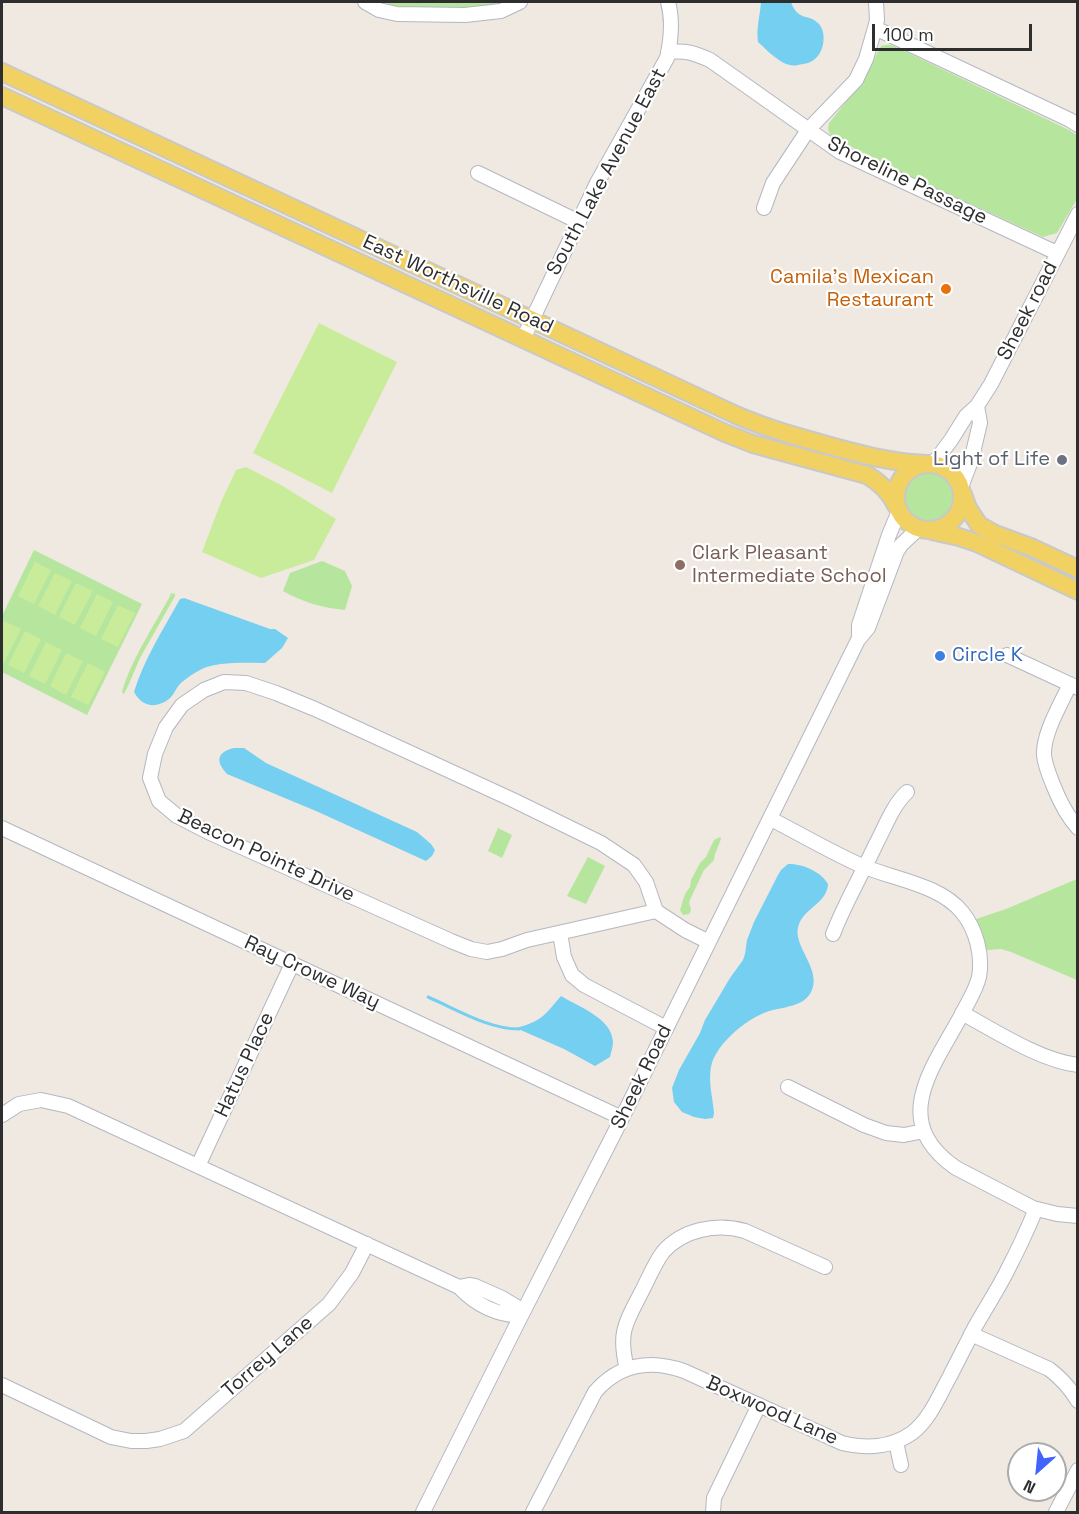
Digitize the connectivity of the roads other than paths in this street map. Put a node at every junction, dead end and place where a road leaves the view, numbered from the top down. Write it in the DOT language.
graph roads {
  1 [pos="365,2"];
  2 [pos="519,2"];
  3 [pos="668,2"];
  4 [pos="876,2"];
  5 [pos="875,28"];
  6 [pos="668,52"];
  7 [pos="2,72"];
  8 [pos="2,96"];
  9 [pos="1077,125"];
  10 [pos="808,130"];
  11 [pos="477,173"];
  12 [pos="764,208"];
  13 [pos="1077,214"];
  14 [pos="579,222"];
  15 [pos="1058,253"];
  16 [pos="532,319"];
  17 [pos="523,339"];
  18 [pos="977,406"];
  19 [pos="929,464"];
  20 [pos="962,489"];
  21 [pos="898,509"];
  22 [pos="923,529"];
  23 [pos="1077,568"];
  24 [pos="1077,591"];
  25 [pos="858,640"];
  26 [pos="1007,655"];
  27 [pos="1074,686"];
  28 [pos="908,792"];
  29 [pos="771,819"];
  30 [pos="2,828"];
  31 [pos="1077,828"];
  32 [pos="865,867"];
  33 [pos="656,911"];
  34 [pos="560,933"];
  35 [pos="834,934"];
  36 [pos="709,942"];
  37 [pos="292,964"];
  38 [pos="962,1013"];
  39 [pos="666,1028"];
  40 [pos="1077,1065"];
  41 [pos="788,1087"];
  42 [pos="2,1115"];
  43 [pos="622,1118"];
  44 [pos="924,1131"];
  45 [pos="198,1166"];
  46 [pos="1036,1209"];
  47 [pos="1077,1216"];
  48 [pos="367,1244"];
  49 [pos="825,1267"];
  50 [pos="521,1316"];
  51 [pos="971,1334"];
  52 [pos="627,1369"];
  53 [pos="2,1385"];
  54 [pos="1077,1401"];
  55 [pos="759,1405"];
  56 [pos="896,1442"];
  57 [pos="901,1465"];
  58 [pos="1077,1470"];
  59 [pos="423,1512"];
  60 [pos="533,1512"];
  61 [pos="713,1512"];
  62 [pos="1056,1512"];
  1 -- 2 [label="street"];
  3 -- 6 [label="street, South Lake Avenue East"];
  4 -- 5 [label="street"];
  5 -- 9 [label="street"];
  5 -- 10 [label="street"];
  6 -- 10 [label="street, Shoreline Passage"];
  6 -- 14 [label="street, South Lake Avenue East"];
  7 -- 16 [label="main road, East Worthsville Road"];
  8 -- 17 [label="main road, East Worthsville Road"];
  10 -- 12 [label="street"];
  10 -- 15 [label="street, Shoreline Passage"];
  11 -- 14 [label="street"];
  13 -- 15 [label="street, Sheek road"];
  14 -- 16 [label="street, South Lake Avenue East"];
  15 -- 18 [label="street, Sheek road"];
  16 -- 17 [label="street, South Lake Avenue East"];
  16 -- 19 [label="main road, East Worthsville Road"];
  17 -- 21 [label="main road, East Worthsville Road"];
  18 -- 19 [label="street, Sheek road"];
  18 -- 20 [label="street"];
  19 -- 20 [label="main road"];
  19 -- 21 [label="main road"];
  20 -- 22 [label="main road"];
  20 -- 23 [label="main road"];
  21 -- 22 [label="main road"];
  21 -- 25 [label="street, Sheek Road"];
  22 -- 24 [label="main road"];
  22 -- 25 [label="street, Sheek Road"];
  25 -- 29 [label="street, Sheek Road"];
  26 -- 27 [label="street"];
  27 -- 31 [label="street"];
  28 -- 32 [label="street"];
  29 -- 32 [label="street"];
  29 -- 36 [label="street, Sheek Road"];
  30 -- 37 [label="street, Ray Crowe Way"];
  32 -- 35 [label="street"];
  32 -- 38 [label="street"];
  33 -- 34 [label="street, Beacon Pointe Drive"];
  33 -- 34 [label="street, Beacon Pointe Drive"];
  33 -- 36 [label="street"];
  34 -- 39 [label="street"];
  36 -- 39 [label="street, Sheek Road"];
  37 -- 43 [label="street, Ray Crowe Way"];
  37 -- 45 [label="street, Hatus Place"];
  38 -- 40 [label="street"];
  38 -- 44 [label="street"];
  39 -- 43 [label="street, Sheek Road"];
  41 -- 44 [label="street"];
  42 -- 45 [label="street"];
  43 -- 50 [label="street, Sheek Road"];
  44 -- 46 [label="street"];
  45 -- 48 [label="street"];
  46 -- 47 [label="street"];
  46 -- 51 [label="street, Boxwood Lane"];
  48 -- 50 [label="street"];
  48 -- 53 [label="street, Torrey Lane"];
  49 -- 52 [label="street"];
  50 -- 59 [label="street, Sheek Road"];
  51 -- 54 [label="street"];
  51 -- 56 [label="street, Boxwood Lane"];
  52 -- 55 [label="street, Boxwood Lane"];
  52 -- 60 [label="street"];
  55 -- 56 [label="street, Boxwood Lane"];
  55 -- 61 [label="street"];
  56 -- 57 [label="street"];
  58 -- 62 [label="street"];
}
